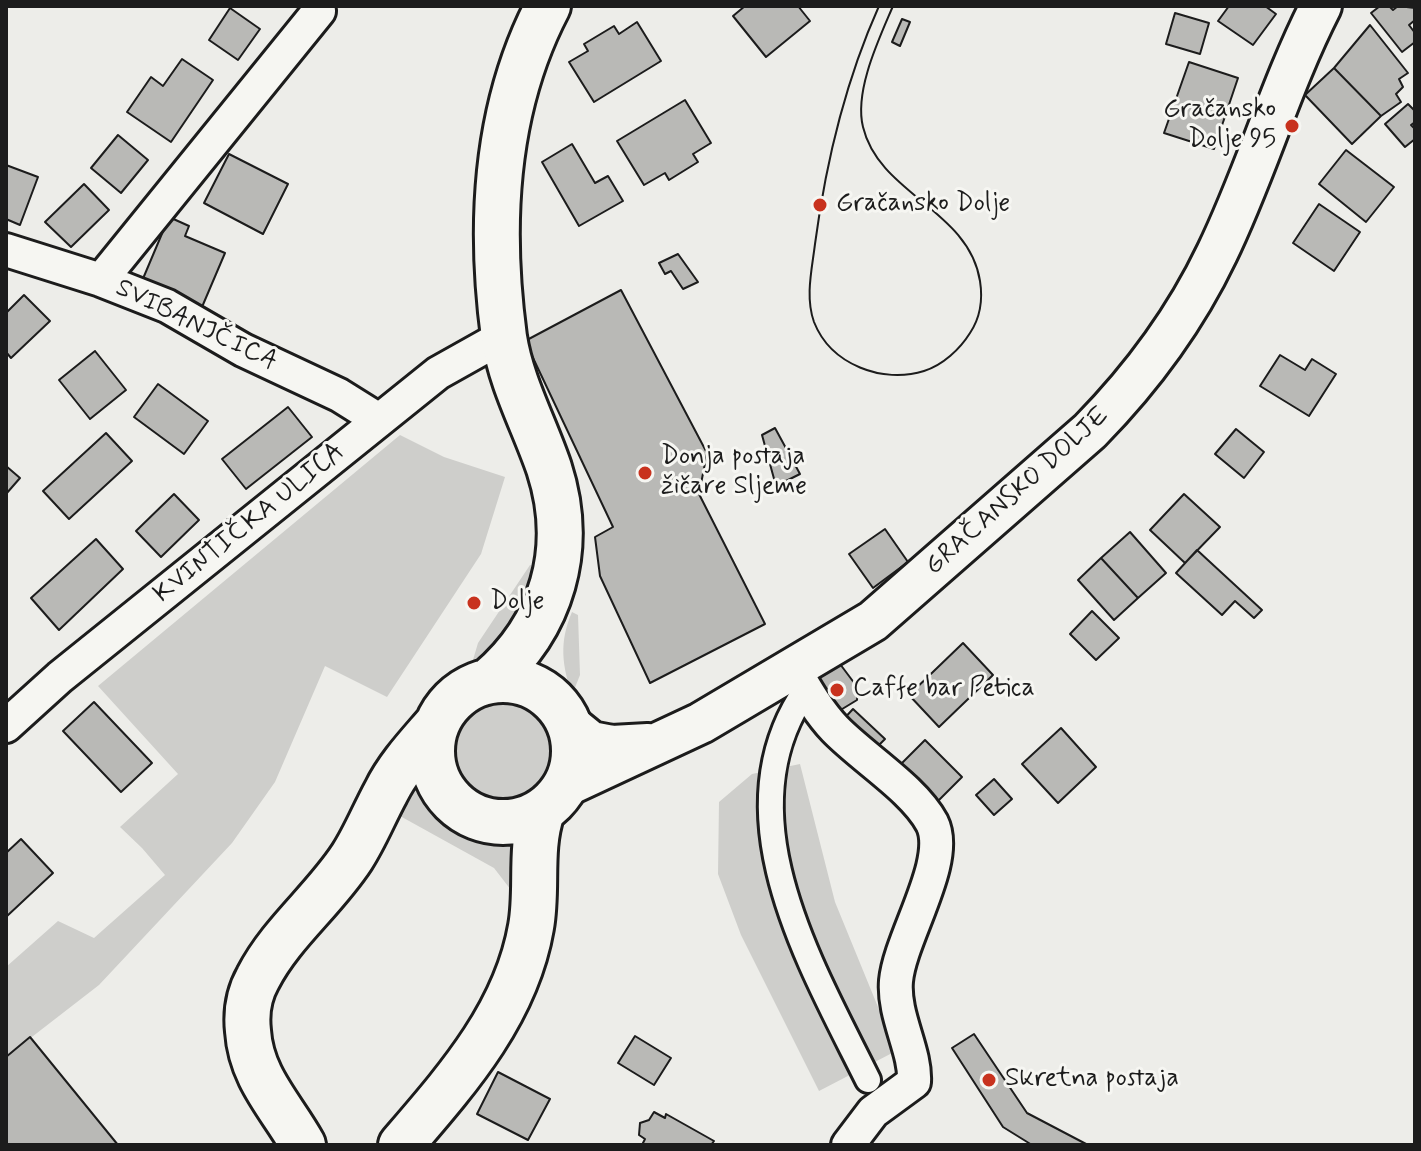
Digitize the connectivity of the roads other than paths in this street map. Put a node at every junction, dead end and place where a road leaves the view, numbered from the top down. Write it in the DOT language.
graph roads {
  1 [pos="548,6"];
  2 [pos="1321,6"];
  3 [pos="319,11"];
  4 [pos="6,250"];
  5 [pos="101,280"];
  6 [pos="504,336"];
  7 [pos="379,420"];
  8 [pos="550,598"];
  9 [pos="800,679"];
  10 [pos="489,681"];
  11 [pos="564,715"];
  12 [pos="437,724"];
  13 [pos="6,726"];
  14 [pos="660,743"];
  15 [pos="554,799"];
  16 [pos="868,1080"];
  17 [pos="303,1145"];
  18 [pos="401,1145"];
  19 [pos="848,1145"];
  1 -- 6 [label="main road"];
  2 -- 9 [label="street, GRAČANSKO DOLJE"];
  3 -- 5 [label="street"];
  4 -- 5 [label="street, SVIBANJČICA"];
  5 -- 7 [label="street, SVIBANJČICA"];
  6 -- 7 [label="street, KVINTIČKA ULICA"];
  6 -- 8 [label="main road"];
  7 -- 13 [label="street, KVINTIČKA ULICA"];
  8 -- 10 [label="main road"];
  8 -- 11 [label="main road"];
  9 -- 14 [label="street, GRAČANSKO DOLJE"];
  9 -- 16 [label="street"];
  9 -- 19 [label="street"];
  10 -- 11 [label="main road"];
  10 -- 12 [label="main road"];
  11 -- 14 [label="street, GRAČANSKO DOLJE"];
  11 -- 15 [label="main road"];
  12 -- 15 [label="main road"];
  12 -- 17 [label="main road"];
  14 -- 15 [label="street, GRAČANSKO DOLJE"];
  15 -- 18 [label="main road"];
}
